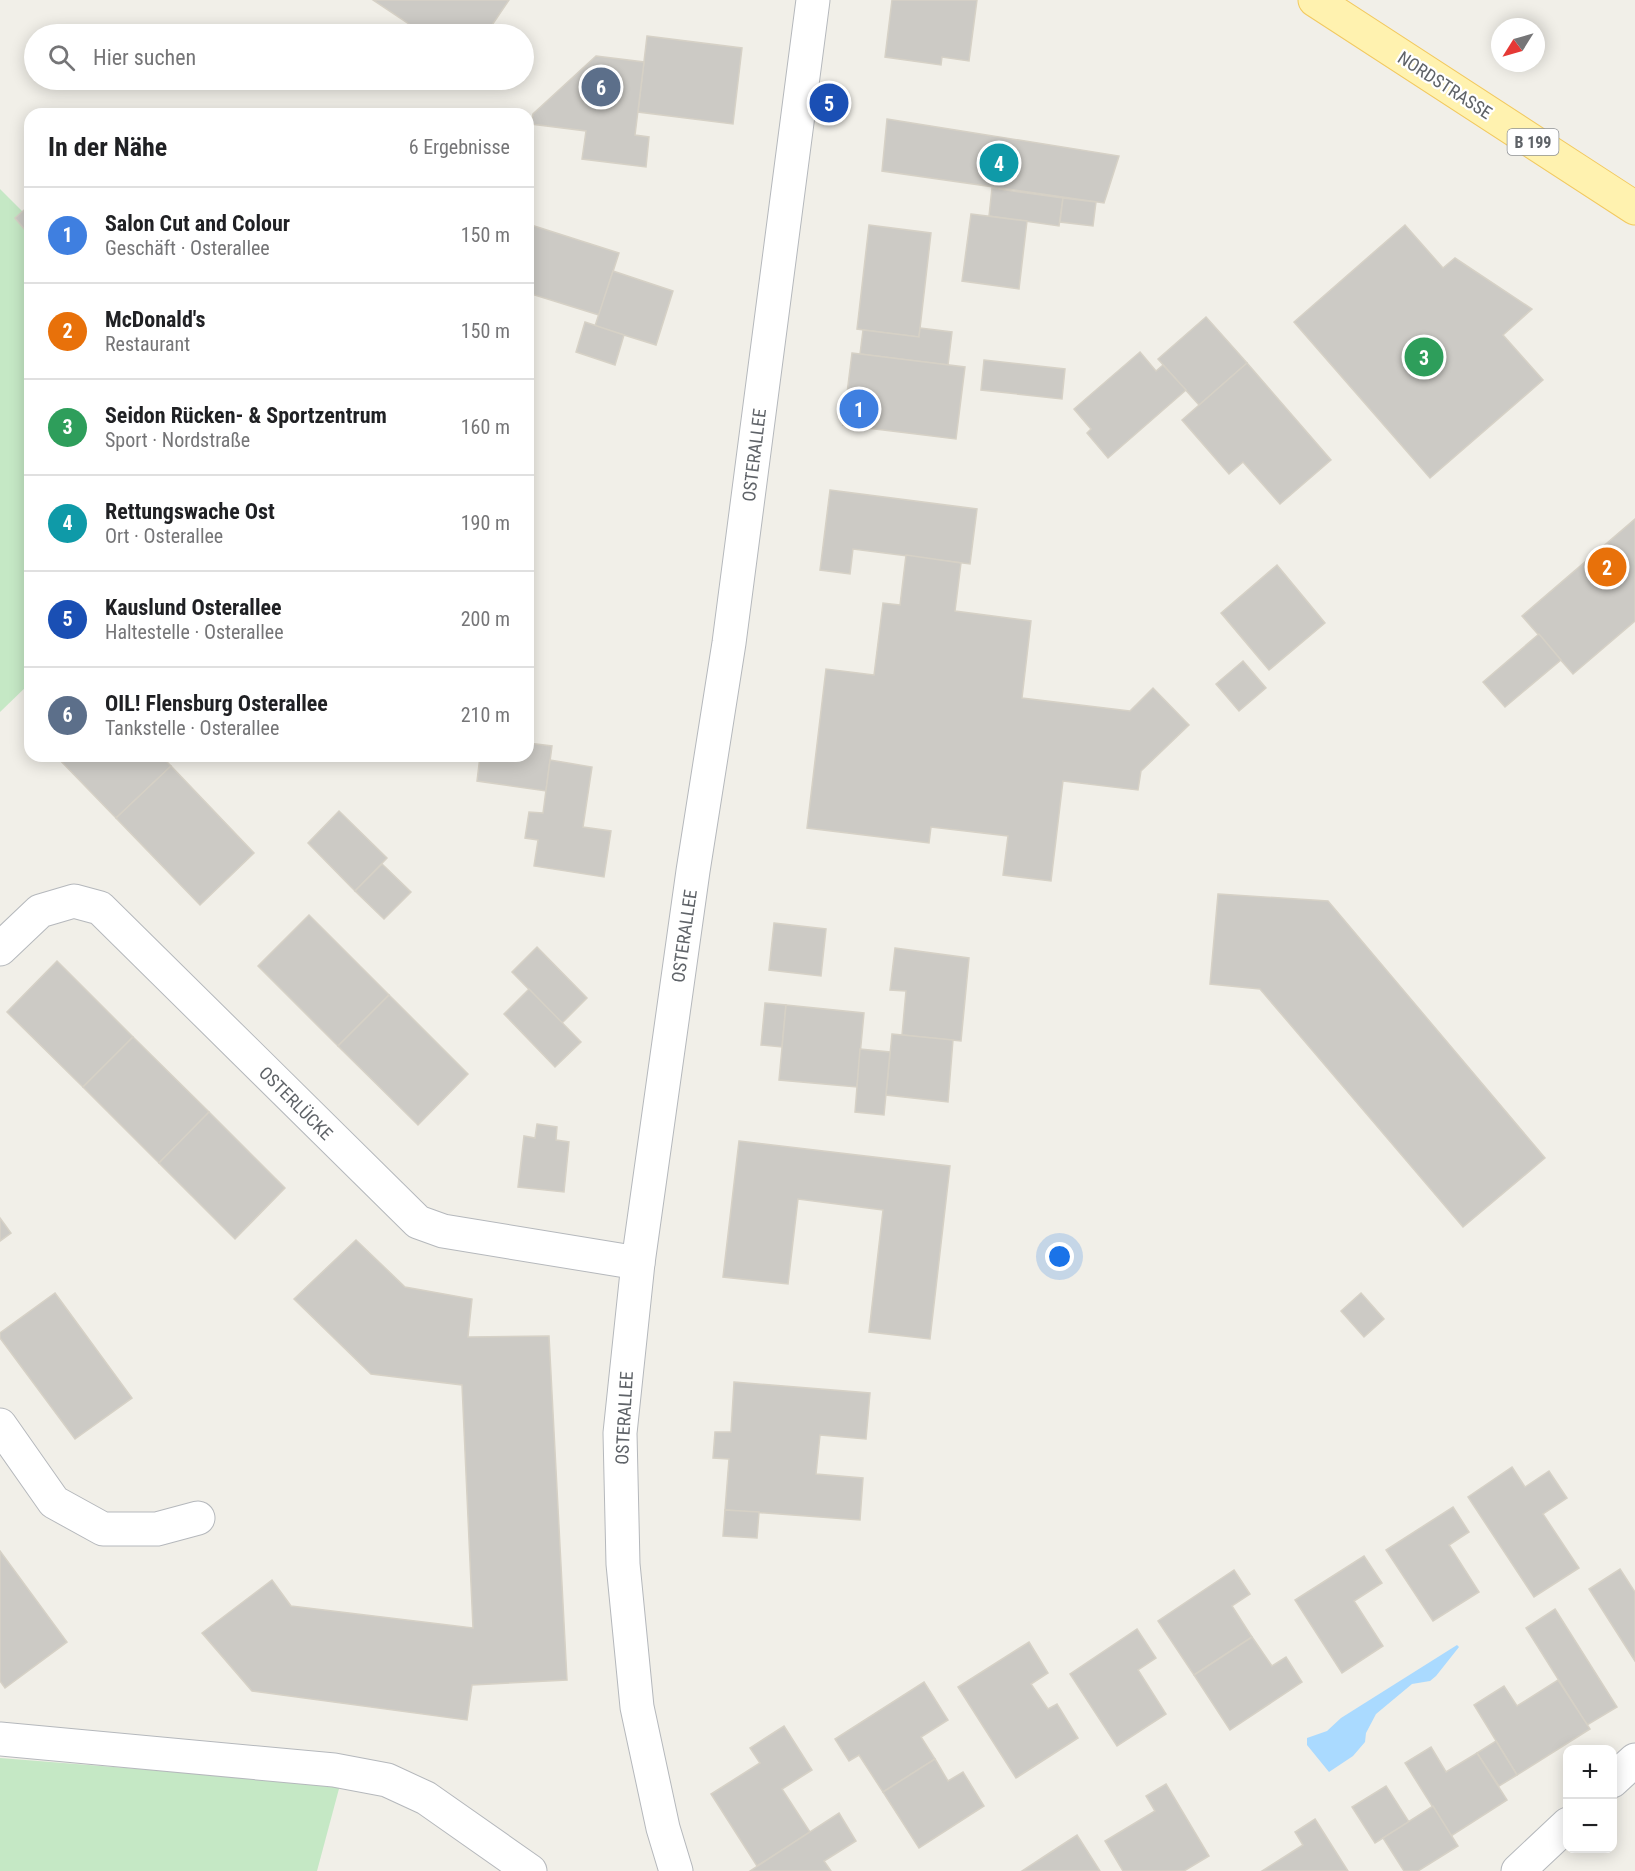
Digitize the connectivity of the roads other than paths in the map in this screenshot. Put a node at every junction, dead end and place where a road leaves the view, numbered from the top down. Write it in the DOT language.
graph roads {
  1 [pos="813,0"];
  2 [pos="1315,0"];
  3 [pos="1635,208"];
  4 [pos="0,949"];
  5 [pos="638,1263"];
  6 [pos="0,1425"];
  7 [pos="198,1518"];
  8 [pos="0,1739"];
  9 [pos="1635,1760"];
  10 [pos="1617,1776"];
  11 [pos="1563,1829"];
  12 [pos="530,1871"];
  13 [pos="676,1871"];
  14 [pos="1518,1871"];
  1 -- 5 [label="street, OSTERALLEE"];
  2 -- 3 [label="main road, NORDSTRASSE / B 199"];
  4 -- 5 [label="street, OSTERLÜCKE"];
  5 -- 13 [label="street, OSTERALLEE"];
  6 -- 7 [label="street"];
  8 -- 12 [label="street"];
  9 -- 10 [label="street"];
  11 -- 14 [label="street"];
}
